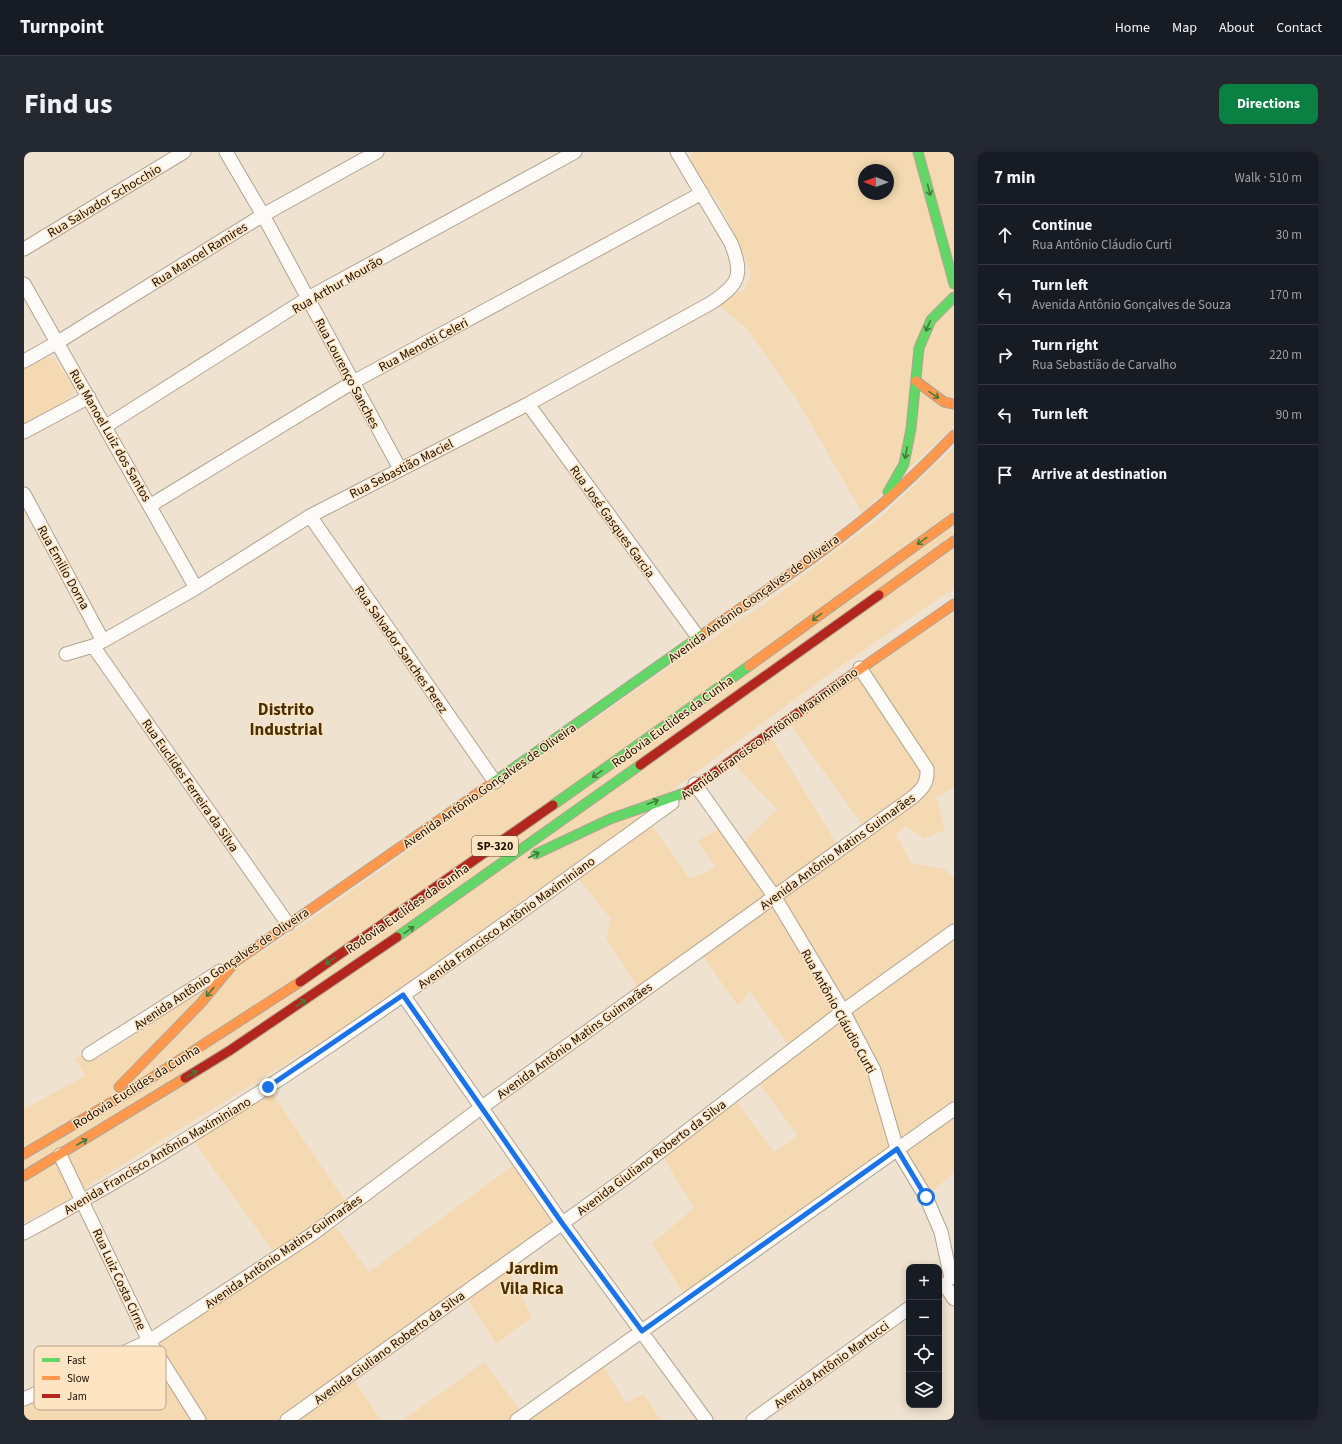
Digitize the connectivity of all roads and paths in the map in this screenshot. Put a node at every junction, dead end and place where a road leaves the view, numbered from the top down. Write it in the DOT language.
graph roads {
  1 [pos="184,152"];
  2 [pos="226,152"];
  3 [pos="377,152"];
  4 [pos="575,152"];
  5 [pos="678,152"];
  6 [pos="918,152"];
  7 [pos="702,193"];
  8 [pos="263,215"];
  9 [pos="24,249"];
  10 [pos="24,284"];
  11 [pos="954,284"];
  12 [pos="308,298"];
  13 [pos="954,298"];
  14 [pos="58,342"];
  15 [pos="24,361"];
  16 [pos="916,381"];
  17 [pos="353,382"];
  18 [pos="89,397"];
  19 [pos="528,404"];
  20 [pos="954,404"];
  21 [pos="106,426"];
  22 [pos="24,432"];
  23 [pos="954,435"];
  24 [pos="400,469"];
  25 [pos="24,494"];
  26 [pos="151,505"];
  27 [pos="881,506"];
  28 [pos="310,516"];
  29 [pos="954,518"];
  30 [pos="954,541"];
  31 [pos="196,588"];
  32 [pos="954,604"];
  33 [pos="698,637"];
  34 [pos="98,643"];
  35 [pos="66,654"];
  36 [pos="860,668"];
  37 [pos="495,782"];
  38 [pos="691,788"];
  39 [pos="486,876"];
  40 [pos="774,896"];
  41 [pos="288,924"];
  42 [pos="954,931"];
  43 [pos="235,962"];
  44 [pos="403,995"];
  45 [pos="843,1011"];
  46 [pos="90,1054"];
  47 [pos="482,1107"];
  48 [pos="954,1109"];
  49 [pos="87,1117"];
  50 [pos="897,1149"];
  51 [pos="24,1154"];
  52 [pos="60,1155"];
  53 [pos="24,1176"];
  54 [pos="83,1201"];
  55 [pos="562,1223"];
  56 [pos="24,1233"];
  57 [pos="947,1281"];
  58 [pos="954,1299"];
  59 [pos="906,1310"];
  60 [pos="642,1331"];
  61 [pos="149,1341"];
  62 [pos="138,1346"];
  63 [pos="152,1346"];
  64 [pos="166,1368"];
  65 [pos="34,1394"];
  66 [pos="24,1399"];
  67 [pos="199,1420"];
  68 [pos="287,1420"];
  69 [pos="517,1420"];
  70 [pos="706,1420"];
  71 [pos="753,1420"];
  1 -- 9 [label="street, Rua Salvador Schocchio"];
  2 -- 8 [label="street, Rua Lourenço Sanches"];
  3 -- 8 [label="street, Rua Manoel Ramires"];
  4 -- 12 [label="street, Rua Arthur Mourão"];
  5 -- 7 [label="street"];
  6 -- 11 [label="main road, one-way"];
  7 -- 17 [label="street, Rua Menotti Celeri"];
  7 -- 19 [label="street, Rua Sebastião Maciel"];
  8 -- 12 [label="street, Rua Lourenço Sanches"];
  8 -- 14 [label="street, Rua Manoel Ramires"];
  10 -- 14 [label="street, Rua Manoel Luiz dos Santos"];
  12 -- 17 [label="street, Rua Lourenço Sanches"];
  12 -- 21 [label="street, Rua Arthur Mourão"];
  13 -- 16 [label="main road, Avenida Antônio Gonçalves de Oliveira, one-way"];
  14 -- 15 [label="street, Rua Manoel Ramires"];
  14 -- 18 [label="street, Rua Manoel Luiz dos Santos"];
  16 -- 20 [label="main road, one-way"];
  16 -- 27 [label="main road, Avenida Antônio Gonçalves de Oliveira, one-way"];
  17 -- 24 [label="street, Rua Lourenço Sanches"];
  17 -- 26 [label="street, Rua Menotti Celeri"];
  18 -- 21 [label="street, Rua Manoel Luiz dos Santos"];
  18 -- 22 [label="street"];
  19 -- 24 [label="street, Rua Sebastião Maciel"];
  19 -- 33 [label="street, Rua José Gasques Garcia"];
  21 -- 26 [label="street, Rua Manoel Luiz dos Santos"];
  23 -- 27 [label="main road, Avenida Antônio Gonçalves de Oliveira"];
  24 -- 28 [label="street, Rua Sebastião Maciel"];
  25 -- 34 [label="street, Rua Emilio Dorna"];
  26 -- 31 [label="street, Rua Manoel Luiz dos Santos"];
  27 -- 33 [label="main road, Avenida Antônio Gonçalves de Oliveira"];
  28 -- 31 [label="street, Rua Sebastião Maciel"];
  28 -- 37 [label="street, Rua Salvador Sanches Perez"];
  29 -- 49 [label="main road, Rodovia Euclides da Cunha / SP-320, one-way"];
  30 -- 39 [label="main road, Rodovia Euclides da Cunha / SP-320"];
  31 -- 34 [label="street, Rua Sebastião Maciel"];
  32 -- 36 [label="main road, Avenida Francisco Antônio Maximiniano"];
  33 -- 37 [label="main road, Avenida Antônio Gonçalves de Oliveira"];
  34 -- 35 [label="street, Rua Sebastião Maciel"];
  34 -- 41 [label="street, Rua Euclides Ferreira da Silva"];
  36 -- 38 [label="main road, Avenida Francisco Antônio Maximiniano"];
  36 -- 40 [label="street, Avenida Antônio Matins Guimarães"];
  37 -- 41 [label="main road, Avenida Antônio Gonçalves de Oliveira"];
  39 -- 38 [label="main road, one-way"];
  38 -- 40 [label="street, Rua Antônio Cláudio Curti"];
  38 -- 44 [label="street, Avenida Francisco Antônio Maximiniano"];
  52 -- 39 [label="main road, Rodovia Euclides da Cunha / SP-320, one-way"];
  40 -- 45 [label="street, Rua Antônio Cláudio Curti"];
  40 -- 47 [label="street, Avenida Antônio Matins Guimarães"];
  41 -- 43 [label="main road, Avenida Antônio Gonçalves de Oliveira"];
  42 -- 45 [label="street, Avenida Giuliano Roberto da Silva"];
  43 -- 46 [label="street, Avenida Antônio Gonçalves de Oliveira"];
  43 -- 49 [label="main road, one-way"];
  44 -- 47 [label="street"];
  44 -- 54 [label="street, Avenida Francisco Antônio Maximiniano"];
  45 -- 50 [label="street, Rua Antônio Cláudio Curti"];
  45 -- 55 [label="street, Avenida Giuliano Roberto da Silva"];
  47 -- 55 [label="street"];
  47 -- 61 [label="street, Avenida Antônio Matins Guimarães"];
  48 -- 50 [label="street"];
  49 -- 51 [label="main road, Rodovia Euclides da Cunha / SP-320"];
  50 -- 57 [label="street, Rua Antônio Cláudio Curti"];
  50 -- 60 [label="street"];
  52 -- 53 [label="main road, Rodovia Euclides da Cunha / SP-320"];
  52 -- 54 [label="street, Rua Luiz Costa Cirne"];
  54 -- 56 [label="street, Avenida Francisco Antônio Maximiniano"];
  54 -- 61 [label="street, Rua Luiz Costa Cirne"];
  55 -- 60 [label="street"];
  55 -- 68 [label="street, Avenida Giuliano Roberto da Silva"];
  57 -- 58 [label="street, Rua Antônio Cláudio Curti"];
  59 -- 71 [label="street, Avenida Antônio Martucci"];
  60 -- 69 [label="street"];
  60 -- 70 [label="street"];
  61 -- 62 [label="street, Avenida Antônio Matins Guimarães"];
  61 -- 63 [label="street, Rua Luiz Costa Cirne"];
  64 -- 67 [label="street, Rua Luiz Costa Cirne"];
  65 -- 66 [label="street, Avenida Antônio Matins Guimarães"];
}
